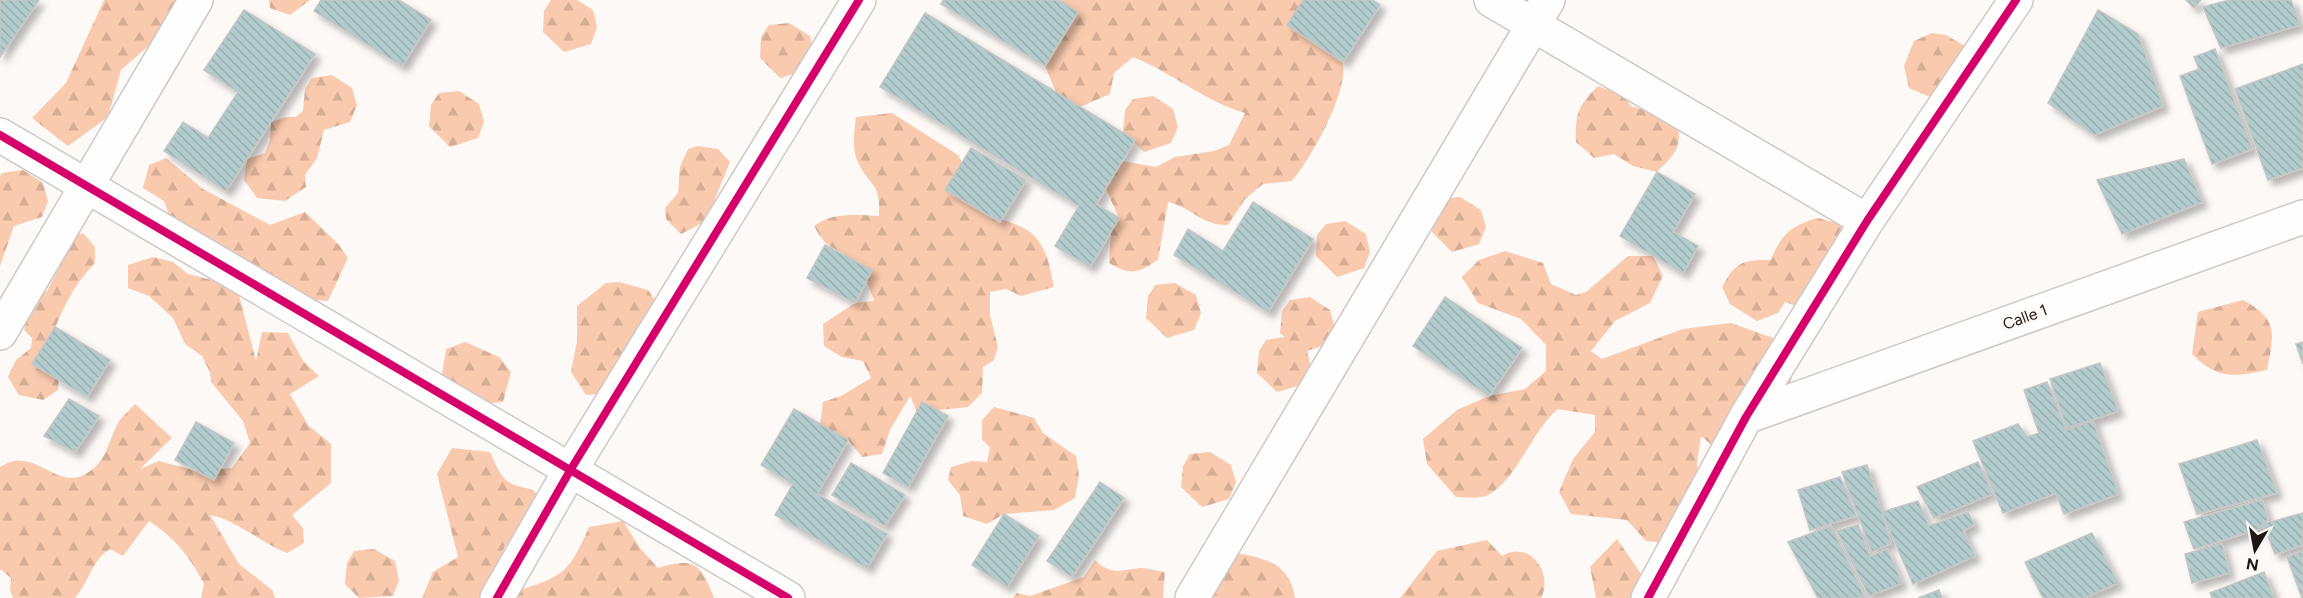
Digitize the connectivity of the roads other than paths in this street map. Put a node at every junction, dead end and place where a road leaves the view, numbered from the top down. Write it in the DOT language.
graph roads {
  1 [pos="196,0"];
  2 [pos="859,0"];
  3 [pos="1491,0"];
  4 [pos="2016,0"];
  5 [pos="1540,12"];
  6 [pos="0,135"];
  7 [pos="86,185"];
  8 [pos="2303,217"];
  9 [pos="1868,221"];
  10 [pos="0,333"];
  11 [pos="1746,417"];
  12 [pos="571,469"];
  13 [pos="496,598"];
  14 [pos="788,598"];
  15 [pos="1192,598"];
  16 [pos="1648,598"];
  1 -- 7 [label="street"];
  2 -- 12 [label="street"];
  3 -- 5 [label="street"];
  4 -- 9 [label="street"];
  5 -- 9 [label="street"];
  5 -- 15 [label="street"];
  6 -- 7 [label="street"];
  7 -- 10 [label="street"];
  7 -- 12 [label="street"];
  8 -- 11 [label="street, Calle 1"];
  9 -- 11 [label="street"];
  11 -- 16 [label="street"];
  12 -- 13 [label="street"];
  12 -- 14 [label="street"];
}
